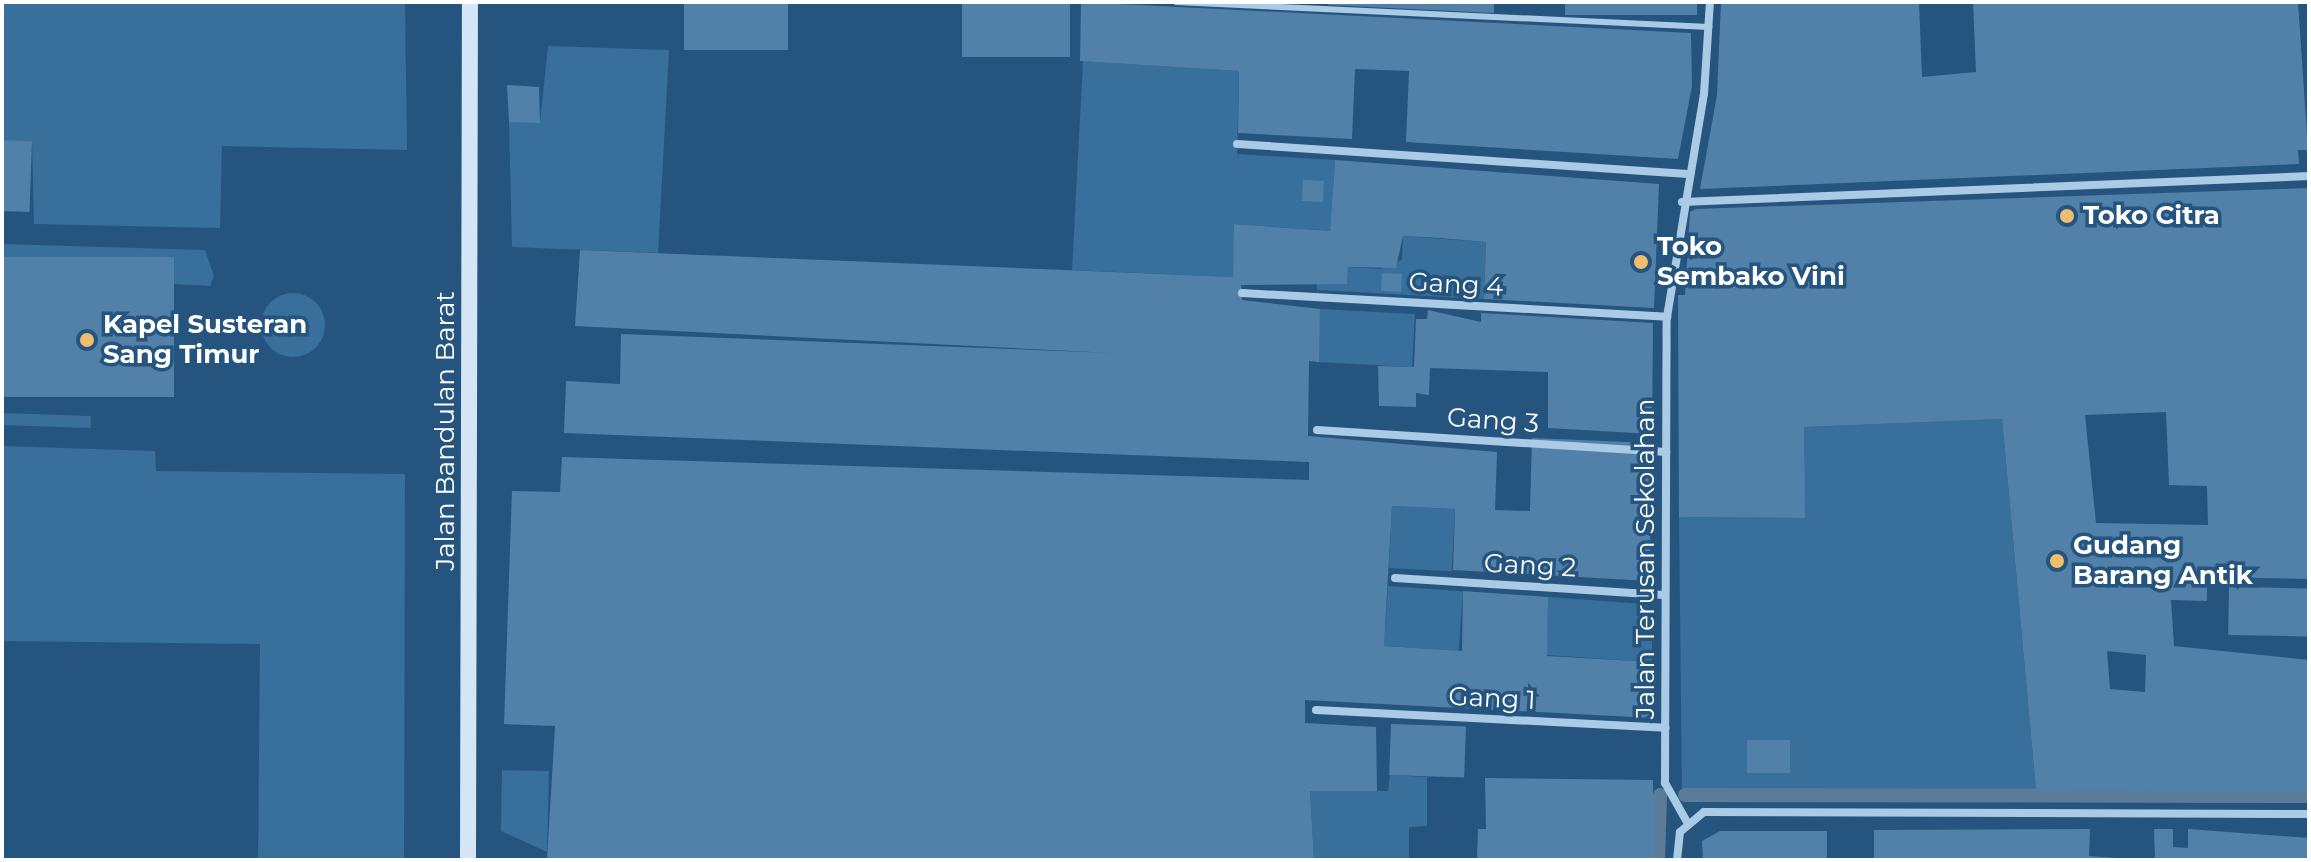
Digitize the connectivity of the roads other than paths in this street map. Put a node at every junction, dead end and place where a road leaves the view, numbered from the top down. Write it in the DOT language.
graph roads {
  1 [pos="470,2"];
  2 [pos="1176,2"];
  3 [pos="1710,2"];
  4 [pos="1709,27"];
  5 [pos="1237,144"];
  6 [pos="1688,174"];
  7 [pos="2309,176"];
  8 [pos="1682,202"];
  9 [pos="1242,293"];
  10 [pos="1667,317"];
  11 [pos="1317,430"];
  12 [pos="1666,452"];
  13 [pos="1395,578"];
  14 [pos="1663,595"];
  15 [pos="1316,710"];
  16 [pos="1666,728"];
  17 [pos="2309,814"];
  18 [pos="1687,822"];
  19 [pos="468,860"];
  20 [pos="1677,860"];
  1 -- 19 [label="street, Jalan Bandulan Barat"];
  2 -- 4 [label="lane"];
  3 -- 4 [label="street, Jalan Terusan Sekolahan"];
  4 -- 6 [label="street, Jalan Terusan Sekolahan"];
  5 -- 6 [label="street"];
  6 -- 8 [label="street, Jalan Terusan Sekolahan"];
  7 -- 8 [label="street"];
  8 -- 10 [label="street, Jalan Terusan Sekolahan"];
  9 -- 10 [label="street, Gang 4"];
  10 -- 12 [label="street, Jalan Terusan Sekolahan"];
  11 -- 12 [label="street, Gang 3"];
  12 -- 14 [label="street, Jalan Terusan Sekolahan"];
  13 -- 14 [label="street, Gang 2"];
  14 -- 16 [label="street, Jalan Terusan Sekolahan"];
  15 -- 16 [label="street, Gang 1"];
  16 -- 18 [label="street, Jalan Terusan Sekolahan"];
  17 -- 18 [label="street"];
  18 -- 20 [label="street"];
}
